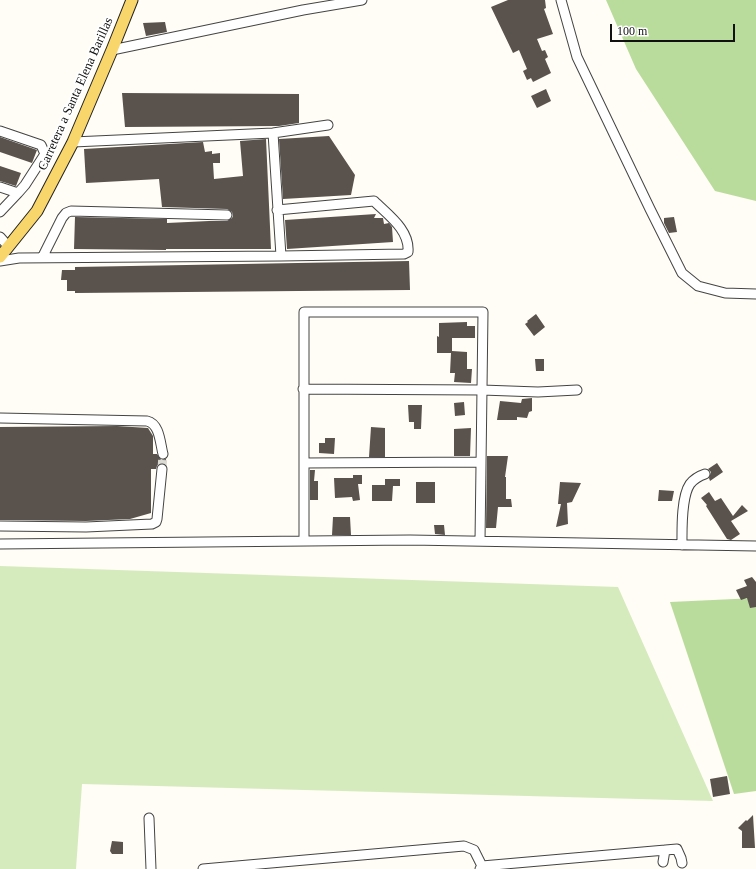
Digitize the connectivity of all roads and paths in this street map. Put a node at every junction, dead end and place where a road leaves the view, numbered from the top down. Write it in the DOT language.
graph roads {
  1 [pos="132,0"];
  2 [pos="362,0"];
  3 [pos="561,0"];
  4 [pos="112,50"];
  5 [pos="328,125"];
  6 [pos="0,131"];
  7 [pos="272,133"];
  8 [pos="72,142"];
  9 [pos="0,187"];
  10 [pos="18,193"];
  11 [pos="277,210"];
  12 [pos="0,212"];
  13 [pos="227,215"];
  14 [pos="0,237"];
  15 [pos="8,246"];
  16 [pos="0,256"];
  17 [pos="281,256"];
  18 [pos="42,258"];
  19 [pos="0,261"];
  20 [pos="756,294"];
  21 [pos="304,389"];
  22 [pos="482,390"];
  23 [pos="577,390"];
  24 [pos="0,418"];
  25 [pos="163,454"];
  26 [pos="481,462"];
  27 [pos="304,463"];
  28 [pos="162,469"];
  29 [pos="706,474"];
  30 [pos="0,526"];
  31 [pos="304,541"];
  32 [pos="480,541"];
  33 [pos="0,544"];
  34 [pos="682,546"];
  35 [pos="756,546"];
  36 [pos="149,818"];
  37 [pos="665,850"];
  38 [pos="663,862"];
  39 [pos="682,863"];
  40 [pos="482,868"];
  41 [pos="151,869"];
  42 [pos="203,869"];
  1 -- 4 [label="main road, Carretera a Santa Elena Barillas"];
  2 -- 4 [label="street"];
  3 -- 20 [label="street"];
  4 -- 8 [label="main road, Carretera a Santa Elena Barillas"];
  5 -- 7 [label="street"];
  6 -- 10 [label="street"];
  7 -- 8 [label="street"];
  7 -- 11 [label="street"];
  8 -- 15 [label="main road, Carretera a Santa Elena Barillas"];
  9 -- 10 [label="street"];
  10 -- 12 [label="street"];
  11 -- 17 [label="street"];
  11 -- 17 [label="street"];
  13 -- 18 [label="street"];
  14 -- 15 [label="street"];
  15 -- 16 [label="main road, Carretera a Santa Elena Barillas"];
  17 -- 18 [label="street"];
  18 -- 19 [label="street"];
  21 -- 22 [label="street"];
  21 -- 22 [label="street"];
  21 -- 27 [label="street"];
  22 -- 23 [label="street"];
  22 -- 26 [label="street"];
  24 -- 25 [label="street"];
  26 -- 27 [label="street"];
  26 -- 32 [label="street"];
  27 -- 31 [label="street"];
  28 -- 30 [label="street"];
  29 -- 34 [label="street"];
  31 -- 32 [label="street"];
  31 -- 33 [label="street"];
  32 -- 34 [label="street"];
  34 -- 35 [label="street"];
  36 -- 41 [label="street"];
  37 -- 38 [label="street"];
  37 -- 39 [label="street"];
  37 -- 40 [label="street"];
  40 -- 42 [label="street"];
}
